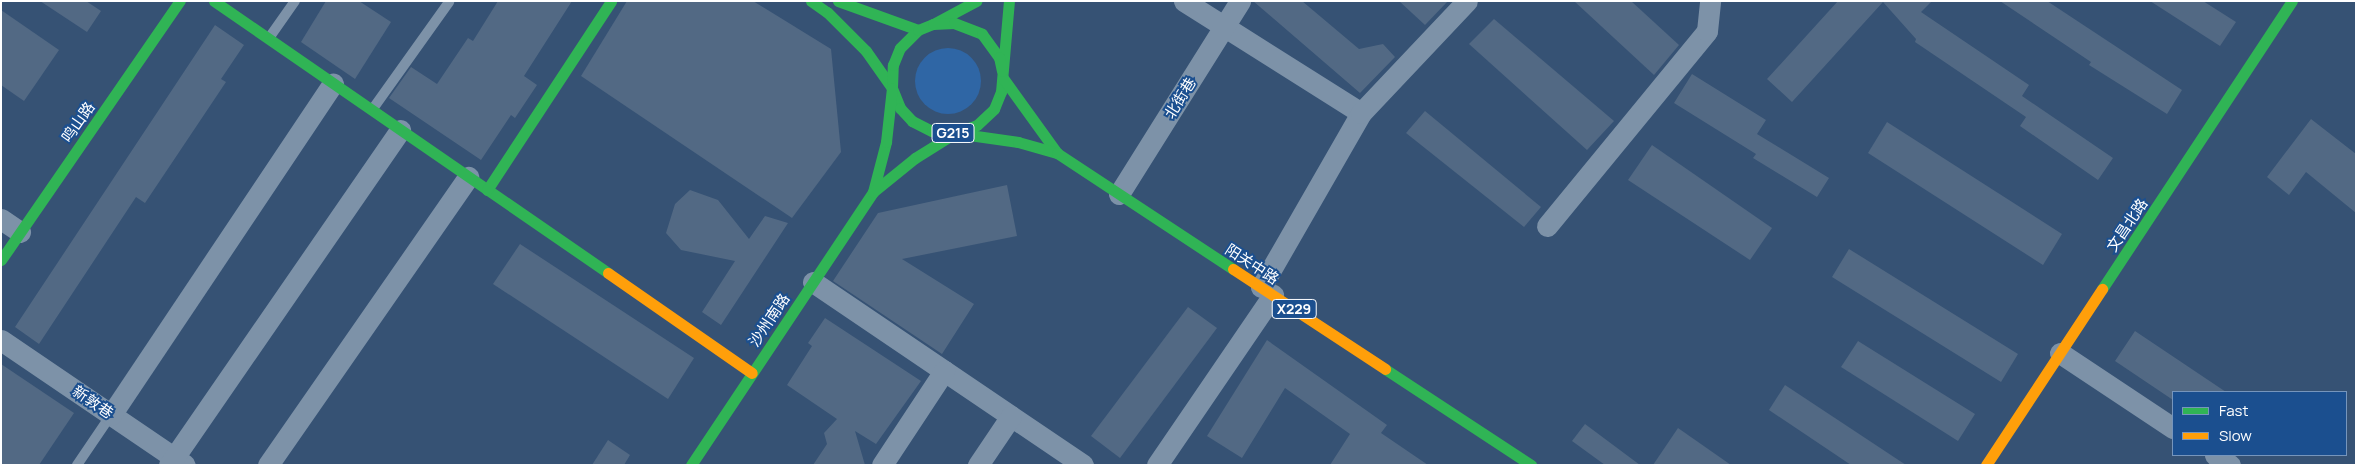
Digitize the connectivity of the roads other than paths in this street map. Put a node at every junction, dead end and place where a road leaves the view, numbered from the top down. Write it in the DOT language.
graph roads {
  1 [pos="180,1"];
  2 [pos="214,1"];
  3 [pos="295,1"];
  4 [pos="611,1"];
  5 [pos="811,1"];
  6 [pos="838,1"];
  7 [pos="976,1"];
  8 [pos="1009,1"];
  9 [pos="1184,1"];
  10 [pos="1240,1"];
  11 [pos="1467,1"];
  12 [pos="1710,1"];
  13 [pos="2292,1"];
  14 [pos="449,2"];
  15 [pos="933,24"];
  16 [pos="1225,27"];
  17 [pos="918,30"];
  18 [pos="268,39"];
  19 [pos="1003,78"];
  20 [pos="333,84"];
  21 [pos="892,88"];
  22 [pos="372,110"];
  23 [pos="1361,113"];
  24 [pos="400,130"];
  25 [pos="955,133"];
  26 [pos="1057,153"];
  27 [pos="468,177"];
  28 [pos="487,190"];
  29 [pos="873,192"];
  30 [pos="1119,194"];
  31 [pos="1,219"];
  32 [pos="1547,226"];
  33 [pos="20,232"];
  34 [pos="1,260"];
  35 [pos="813,282"];
  36 [pos="1267,291"];
  37 [pos="1,340"];
  38 [pos="2060,353"];
  39 [pos="944,371"];
  40 [pos="752,373"];
  41 [pos="111,414"];
  42 [pos="1011,416"];
  43 [pos="2172,427"];
  44 [pos="2216,456"];
  45 [pos="176,462"];
  46 [pos="77,465"];
  47 [pos="268,465"];
  48 [pos="691,465"];
  49 [pos="882,465"];
  50 [pos="978,465"];
  51 [pos="1082,465"];
  52 [pos="1157,465"];
  53 [pos="1531,465"];
  54 [pos="1986,465"];
  55 [pos="2230,465"];
  1 -- 33 [label="main road, 鸣山路"];
  2 -- 18 [label="main road"];
  3 -- 18 [label="lane"];
  4 -- 28 [label="main road"];
  5 -- 21 [label="main road, G215"];
  6 -- 17 [label="main road"];
  7 -- 15 [label="main road"];
  8 -- 19 [label="main road, G215"];
  9 -- 16 [label="street"];
  10 -- 16 [label="street, 北街巷"];
  11 -- 23 [label="street"];
  12 -- 32 [label="street"];
  13 -- 38 [label="main road, 文昌北路"];
  14 -- 22 [label="lane"];
  15 -- 17 [label="main road"];
  15 -- 19 [label="main road"];
  16 -- 23 [label="street"];
  16 -- 30 [label="street, 北街巷"];
  17 -- 21 [label="main road"];
  18 -- 20 [label="main road"];
  19 -- 25 [label="main road, G215"];
  19 -- 26 [label="main road, X229"];
  20 -- 22 [label="main road"];
  20 -- 41 [label="street"];
  21 -- 25 [label="main road, G215"];
  21 -- 29 [label="main road"];
  22 -- 24 [label="main road"];
  23 -- 36 [label="street"];
  24 -- 27 [label="main road"];
  24 -- 45 [label="street"];
  25 -- 26 [label="main road, X229"];
  25 -- 29 [label="main road"];
  26 -- 30 [label="main road, 阳关中路 / X229"];
  27 -- 28 [label="main road"];
  27 -- 47 [label="street"];
  28 -- 40 [label="main road"];
  29 -- 35 [label="main road, 沙州南路"];
  30 -- 36 [label="main road, 阳关中路 / X229"];
  31 -- 33 [label="street"];
  33 -- 34 [label="main road, 鸣山路"];
  35 -- 39 [label="street"];
  35 -- 40 [label="main road, 沙州南路"];
  36 -- 52 [label="street"];
  36 -- 53 [label="main road, 阳关中路 / X229"];
  37 -- 41 [label="street, 新敦巷"];
  38 -- 43 [label="street"];
  38 -- 54 [label="main road, 文昌北路"];
  39 -- 42 [label="street"];
  39 -- 49 [label="street"];
  40 -- 48 [label="main road, 沙州南路"];
  41 -- 45 [label="street, 新敦巷"];
  41 -- 46 [label="lane"];
  42 -- 50 [label="street"];
  42 -- 51 [label="street"];
  44 -- 55 [label="street"];
}
